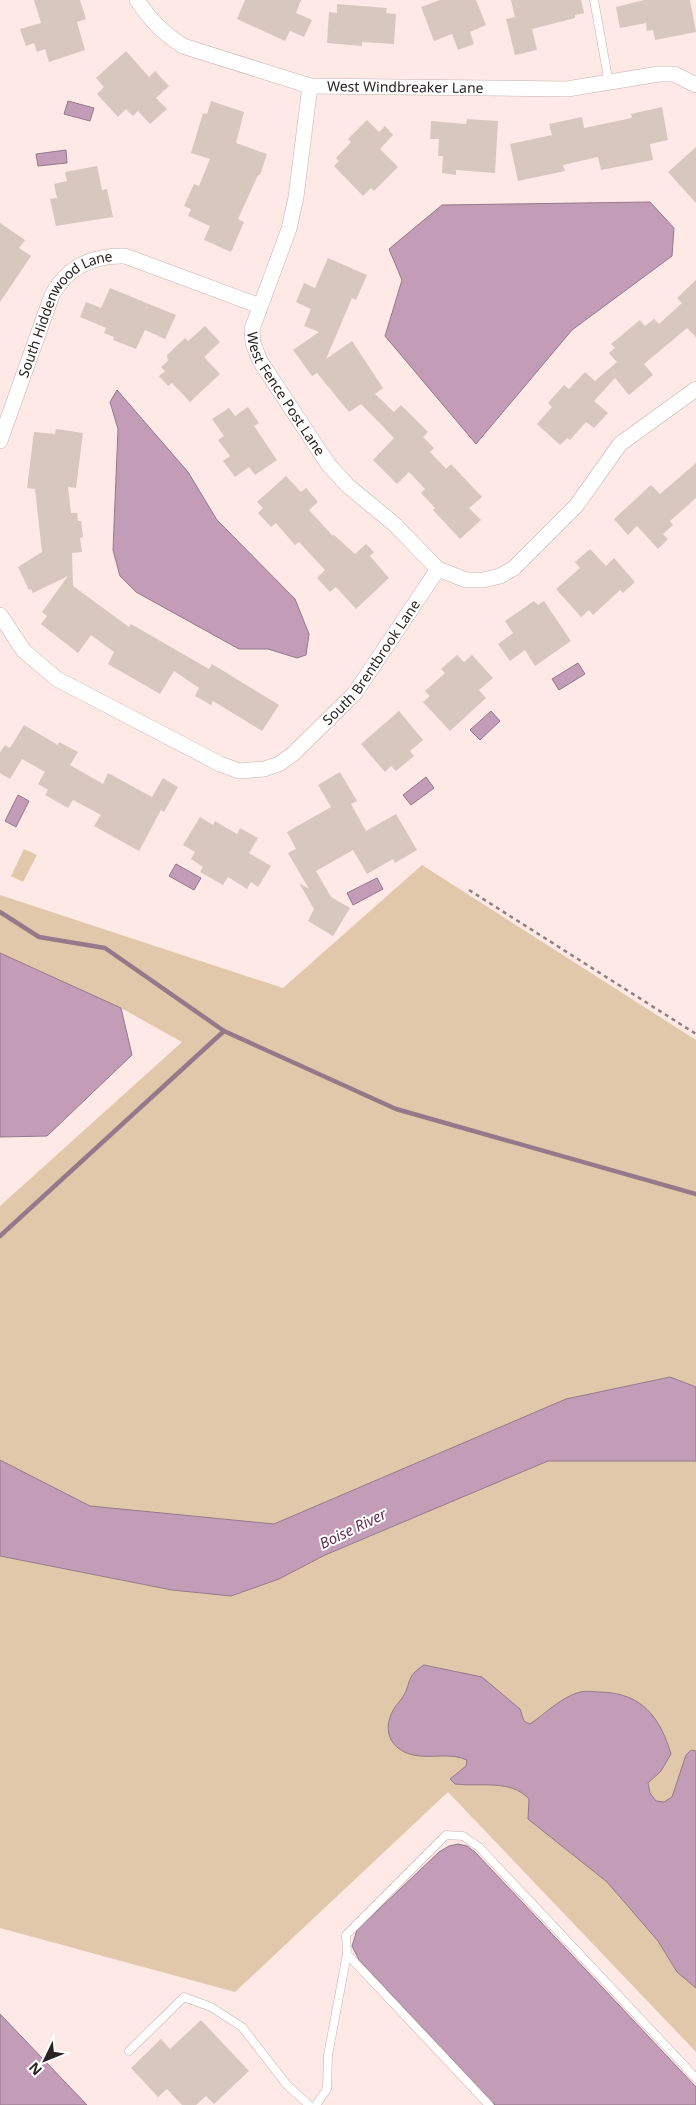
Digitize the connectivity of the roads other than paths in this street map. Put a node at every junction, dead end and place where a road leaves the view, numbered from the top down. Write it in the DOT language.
graph roads {
  1 [pos="138,0"];
  2 [pos="594,0"];
  3 [pos="609,82"];
  4 [pos="696,85"];
  5 [pos="310,86"];
  6 [pos="260,306"];
  7 [pos="696,389"];
  8 [pos="0,441"];
  9 [pos="438,568"];
  10 [pos="0,616"];
  11 [pos="346,1954"];
  12 [pos="129,2051"];
  13 [pos="696,2078"];
  14 [pos="309,2105"];
  15 [pos="316,2105"];
  16 [pos="489,2105"];
  1 -- 5 [label="street, West Windbreaker Lane"];
  2 -- 3 [label="lane"];
  3 -- 4 [label="street, West Windbreaker Lane"];
  3 -- 5 [label="street, West Windbreaker Lane"];
  5 -- 6 [label="street, West Fence Post Lane"];
  6 -- 8 [label="street, South Hiddenwood Lane"];
  6 -- 9 [label="street, West Fence Post Lane"];
  7 -- 9 [label="street"];
  9 -- 10 [label="street, South Brentbrook Lane"];
  11 -- 13 [label="lane"];
  11 -- 15 [label="lane"];
  11 -- 16 [label="lane"];
  12 -- 14 [label="lane"];
}
